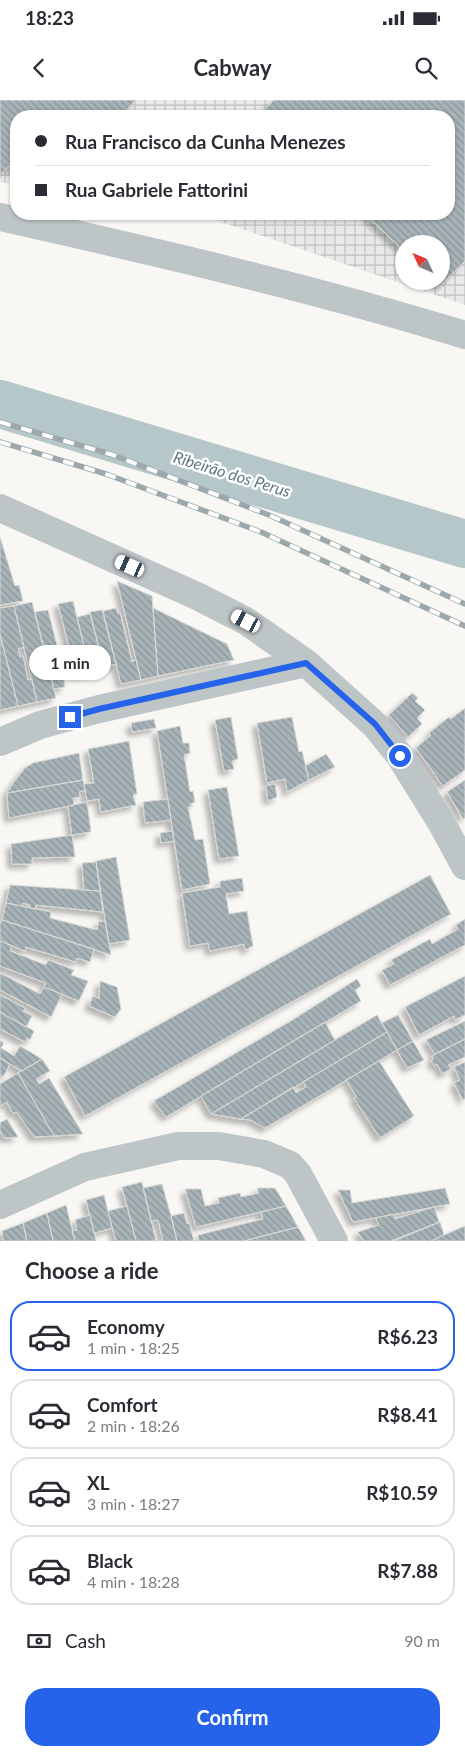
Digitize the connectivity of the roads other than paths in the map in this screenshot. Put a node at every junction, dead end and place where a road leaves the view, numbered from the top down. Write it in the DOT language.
graph roads {
  1 [pos="13,220"];
  2 [pos="465,335"];
  3 [pos="0,508"];
  4 [pos="306,663"];
  5 [pos="0,742"];
  6 [pos="465,866"];
  7 [pos="0,1205"];
  8 [pos="334,1241"];
  1 -- 2 [label="street"];
  3 -- 4 [label="street"];
  4 -- 5 [label="street"];
  4 -- 6 [label="street"];
  7 -- 8 [label="street"];
}
